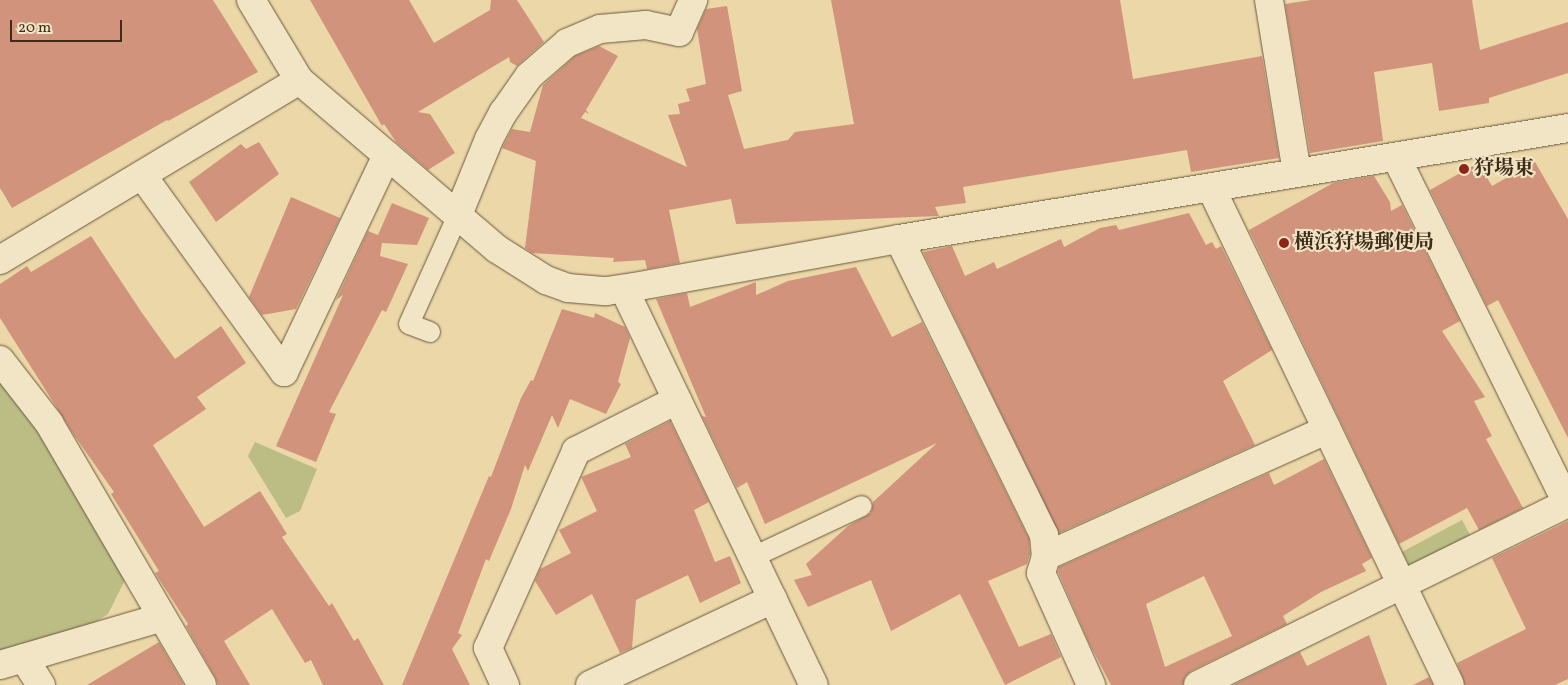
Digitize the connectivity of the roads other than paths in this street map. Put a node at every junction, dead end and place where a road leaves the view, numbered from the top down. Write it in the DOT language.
graph roads {
  1 [pos="251,0"];
  2 [pos="692,0"];
  3 [pos="1268,0"];
  4 [pos="299,80"];
  5 [pos="1567,131"];
  6 [pos="387,155"];
  7 [pos="1396,157"];
  8 [pos="1297,174"];
  9 [pos="142,175"];
  10 [pos="1211,188"];
  11 [pos="458,215"];
  12 [pos="899,239"];
  13 [pos="0,260"];
  14 [pos="624,289"];
  15 [pos="430,332"];
  16 [pos="0,360"];
  17 [pos="677,400"];
  18 [pos="1327,430"];
  19 [pos="1567,503"];
  20 [pos="862,506"];
  21 [pos="1046,556"];
  22 [pos="753,557"];
  23 [pos="1402,584"];
  24 [pos="773,599"];
  25 [pos="160,618"];
  26 [pos="12,661"];
  27 [pos="41,685"];
  28 [pos="202,685"];
  29 [pos="505,685"];
  30 [pos="591,685"];
  31 [pos="814,685"];
  32 [pos="1091,685"];
  33 [pos="1198,685"];
  34 [pos="1450,685"];
  1 -- 4 [label="street"];
  2 -- 11 [label="street"];
  3 -- 8 [label="street"];
  4 -- 6 [label="street"];
  4 -- 9 [label="street"];
  5 -- 7 [label="street"];
  6 -- 9 [label="street"];
  6 -- 11 [label="street"];
  7 -- 8 [label="street"];
  7 -- 19 [label="street"];
  8 -- 10 [label="street"];
  9 -- 13 [label="street"];
  10 -- 12 [label="street"];
  10 -- 18 [label="street"];
  11 -- 14 [label="street"];
  11 -- 15 [label="lane"];
  12 -- 14 [label="street"];
  12 -- 21 [label="street"];
  14 -- 17 [label="street"];
  16 -- 25 [label="street"];
  17 -- 22 [label="street"];
  17 -- 29 [label="street"];
  18 -- 21 [label="street"];
  18 -- 23 [label="street"];
  19 -- 23 [label="street"];
  20 -- 22 [label="lane"];
  21 -- 32 [label="street"];
  22 -- 24 [label="street"];
  23 -- 33 [label="street"];
  23 -- 34 [label="street"];
  24 -- 30 [label="street"];
  24 -- 31 [label="street"];
  25 -- 26 [label="street"];
  25 -- 28 [label="street"];
  26 -- 27 [label="street"];
}
